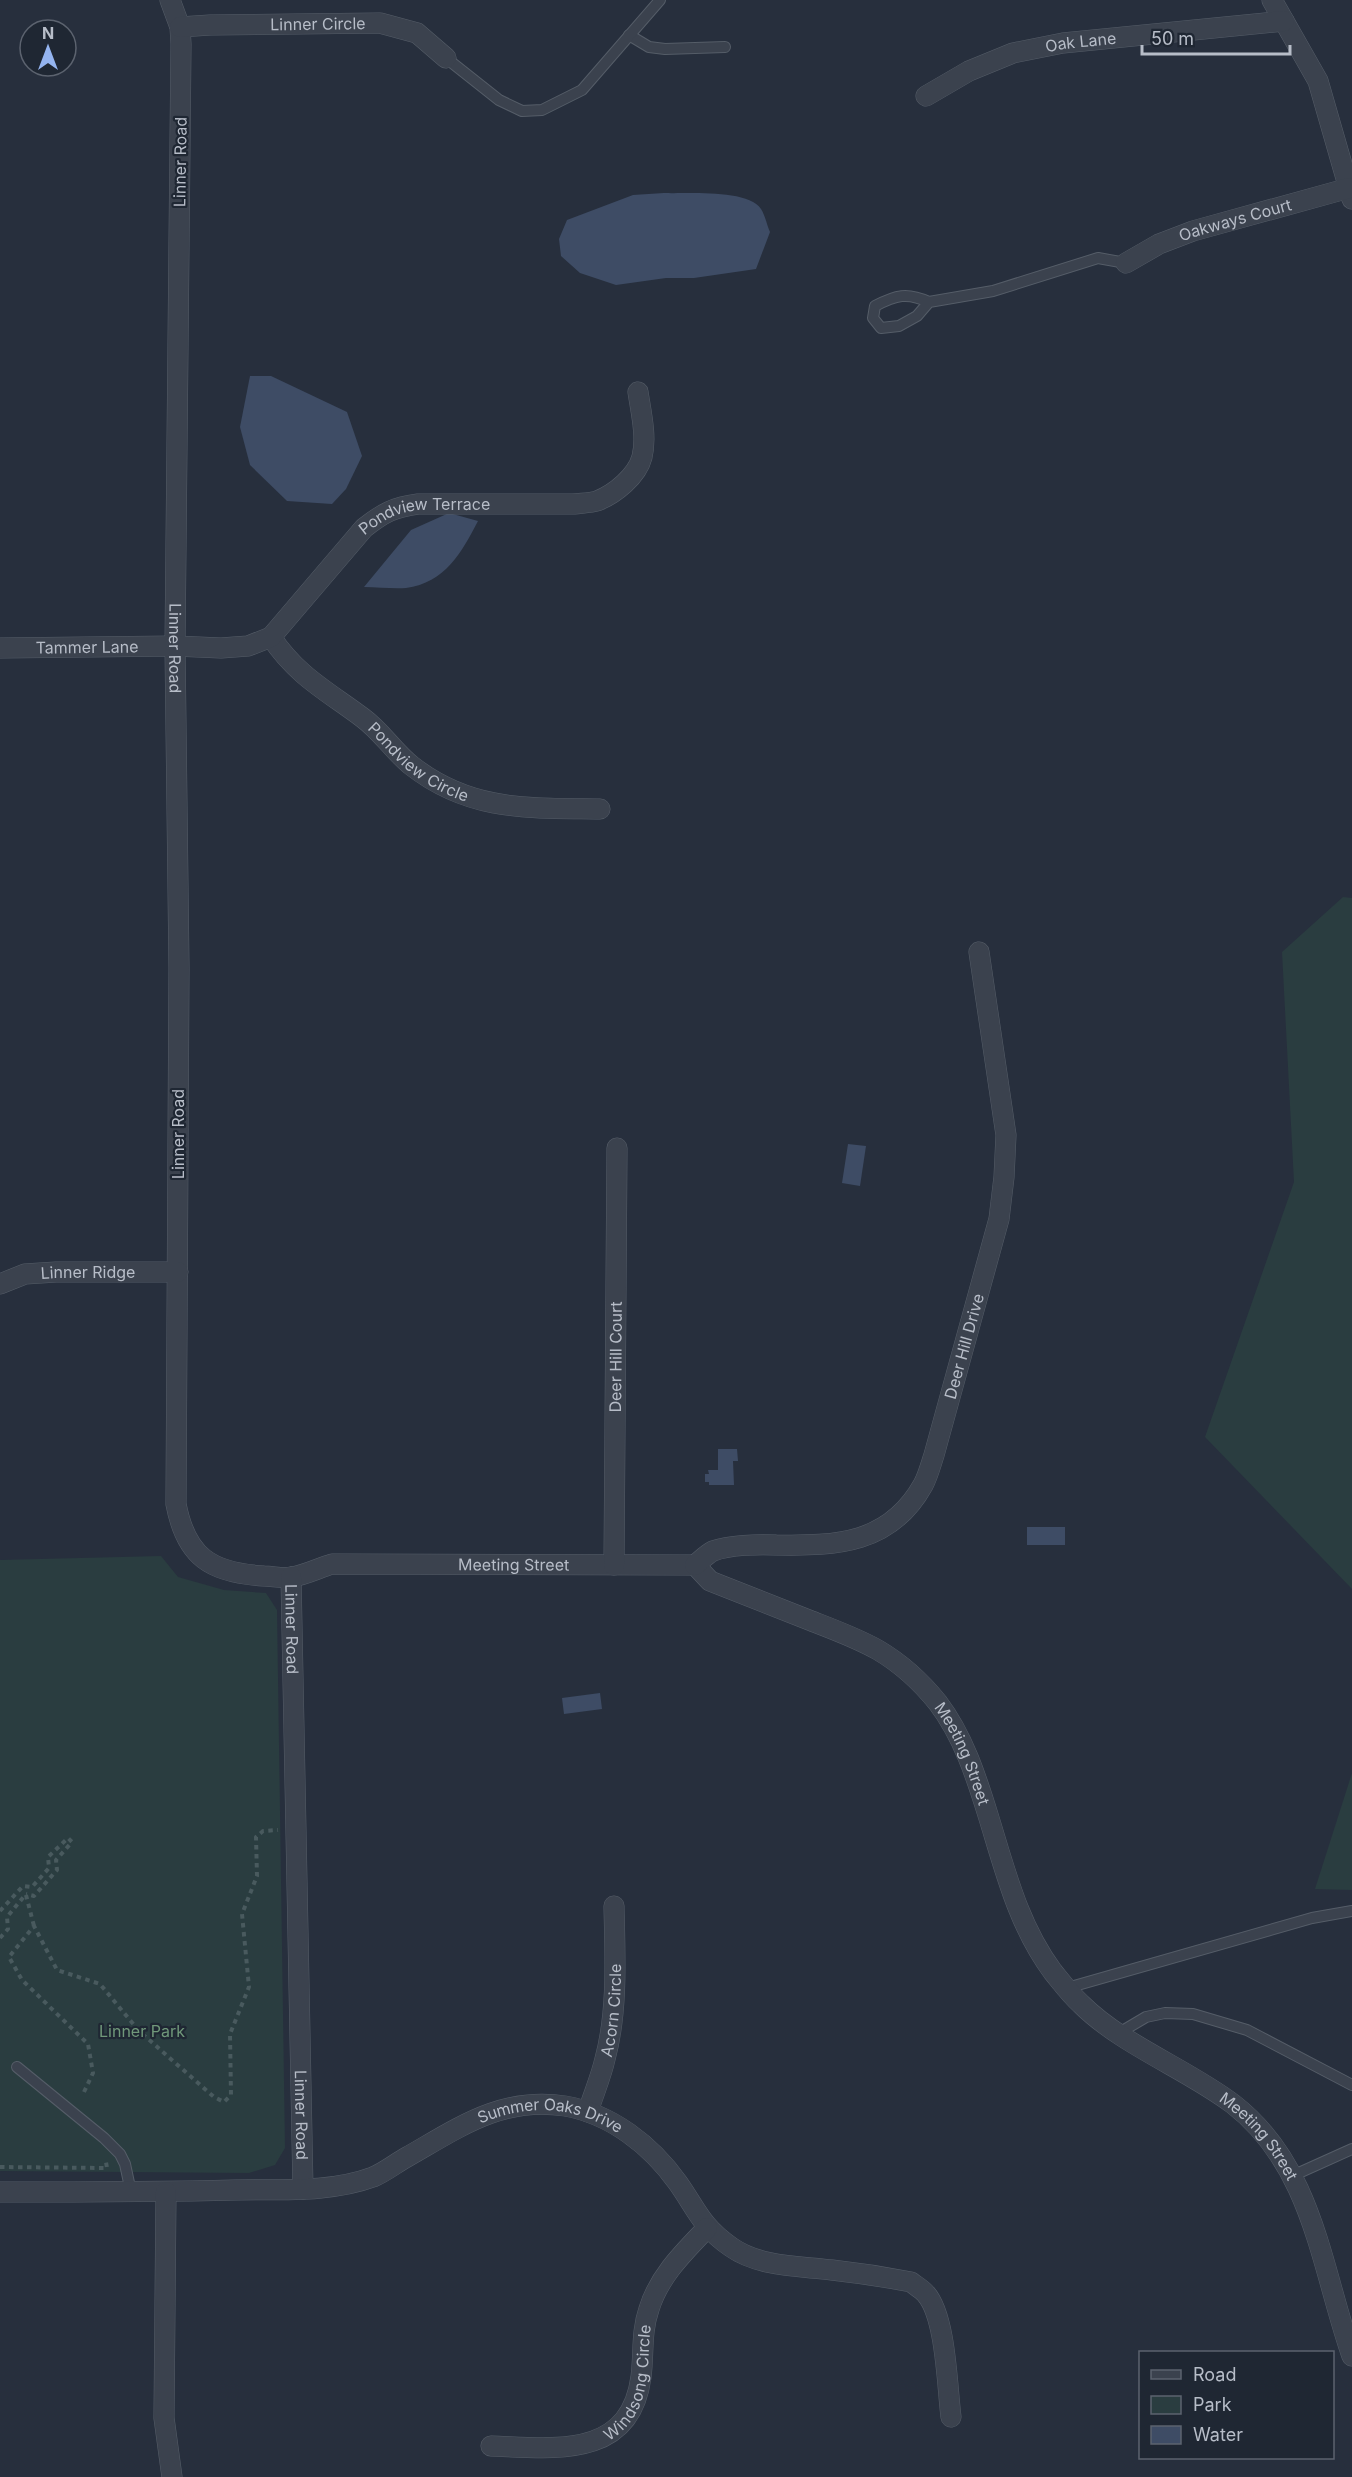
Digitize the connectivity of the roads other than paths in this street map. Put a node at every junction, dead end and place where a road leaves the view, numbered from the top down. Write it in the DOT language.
graph roads {
  1 [pos="170,0"];
  2 [pos="660,0"];
  3 [pos="1272,0"];
  4 [pos="1284,21"];
  5 [pos="180,27"];
  6 [pos="629,35"];
  7 [pos="725,46"];
  8 [pos="446,58"];
  9 [pos="926,96"];
  10 [pos="1350,194"];
  11 [pos="1126,263"];
  12 [pos="929,302"];
  13 [pos="638,392"];
  14 [pos="271,637"];
  15 [pos="175,646"];
  16 [pos="0,648"];
  17 [pos="600,808"];
  18 [pos="979,952"];
  19 [pos="617,1148"];
  20 [pos="178,1272"];
  21 [pos="1,1281"];
  22 [pos="614,1565"];
  23 [pos="695,1565"];
  24 [pos="291,1578"];
  25 [pos="614,1906"];
  26 [pos="1352,1911"];
  27 [pos="1067,1988"];
  28 [pos="1119,2033"];
  29 [pos="16,2067"];
  30 [pos="1352,2085"];
  31 [pos="588,2112"];
  32 [pos="1352,2149"];
  33 [pos="1292,2176"];
  34 [pos="303,2188"];
  35 [pos="0,2192"];
  36 [pos="130,2192"];
  37 [pos="166,2192"];
  38 [pos="707,2228"];
  39 [pos="1352,2356"];
  40 [pos="951,2417"];
  41 [pos="491,2446"];
  42 [pos="172,2477"];
  1 -- 5 [label="street, Linner Road"];
  2 -- 6 [label="lane"];
  3 -- 4 [label="street"];
  4 -- 9 [label="street, Oak Lane"];
  4 -- 10 [label="street"];
  5 -- 8 [label="street, Linner Circle"];
  5 -- 15 [label="street, Linner Road"];
  6 -- 7 [label="lane"];
  6 -- 8 [label="lane"];
  10 -- 11 [label="street, Oakways Court"];
  11 -- 12 [label="lane"];
  12 -- 12 [label="lane"];
  13 -- 14 [label="street, Pondview Terrace"];
  14 -- 15 [label="street"];
  14 -- 17 [label="street, Pondview Circle"];
  15 -- 16 [label="street, Tammer Lane"];
  15 -- 20 [label="street, Linner Road"];
  18 -- 23 [label="street, Deer Hill Drive"];
  19 -- 22 [label="street, Deer Hill Court"];
  20 -- 21 [label="street, Linner Ridge"];
  20 -- 24 [label="street, Linner Road"];
  22 -- 23 [label="street, Meeting Street"];
  22 -- 24 [label="street, Meeting Street"];
  23 -- 27 [label="street, Meeting Street"];
  24 -- 34 [label="street, Linner Road"];
  25 -- 31 [label="street, Acorn Circle"];
  26 -- 27 [label="lane"];
  27 -- 28 [label="street, Meeting Street"];
  28 -- 30 [label="lane"];
  28 -- 33 [label="street, Meeting Street"];
  29 -- 36 [label="lane"];
  31 -- 34 [label="street, Summer Oaks Drive"];
  31 -- 38 [label="street, Summer Oaks Drive"];
  32 -- 33 [label="lane"];
  33 -- 39 [label="street, Meeting Street"];
  34 -- 37 [label="street, Summer Oaks Drive"];
  35 -- 36 [label="street, Summer Oaks Drive"];
  36 -- 37 [label="street, Summer Oaks Drive"];
  37 -- 42 [label="street"];
  38 -- 40 [label="street, Summer Oaks Drive"];
  38 -- 41 [label="street, Windsong Circle"];
}
